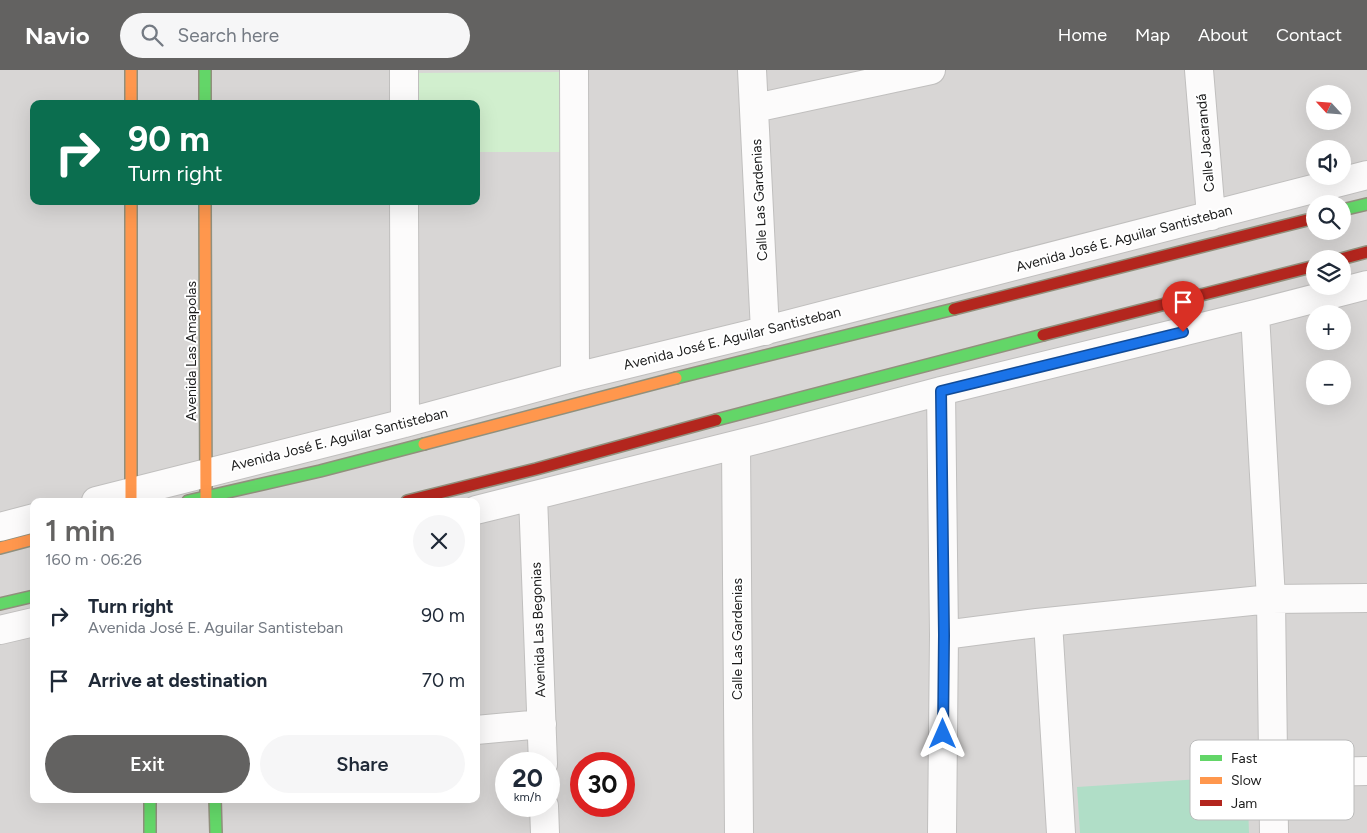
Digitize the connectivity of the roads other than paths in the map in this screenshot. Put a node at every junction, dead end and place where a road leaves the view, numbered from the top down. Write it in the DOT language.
graph roads {
  1 [pos="131,70"];
  2 [pos="205,70"];
  3 [pos="404,70"];
  4 [pos="574,70"];
  5 [pos="752,70"];
  6 [pos="931,70"];
  7 [pos="1199,70"];
  8 [pos="131,100"];
  9 [pos="205,100"];
  10 [pos="404,100"];
  11 [pos="755,108"];
  12 [pos="1367,175"];
  13 [pos="1367,204"];
  14 [pos="131,205"];
  15 [pos="206,205"];
  16 [pos="404,205"];
  17 [pos="1351,208"];
  18 [pos="1211,216"];
  19 [pos="1306,220"];
  20 [pos="1367,252"];
  21 [pos="1351,256"];
  22 [pos="1306,268"];
  23 [pos="1367,284"];
  24 [pos="1255,314"];
  25 [pos="765,331"];
  26 [pos="575,377"];
  27 [pos="941,391"];
  28 [pos="405,423"];
  29 [pos="736,445"];
  30 [pos="206,491"];
  31 [pos="533,496"];
  32 [pos="131,497"];
  33 [pos="193,498"];
  34 [pos="419,498"];
  35 [pos="480,509"];
  36 [pos="30,519"];
  37 [pos="0,527"];
  38 [pos="30,540"];
  39 [pos="0,548"];
  40 [pos="30,597"];
  41 [pos="1367,598"];
  42 [pos="1271,599"];
  43 [pos="0,604"];
  44 [pos="1048,622"];
  45 [pos="30,623"];
  46 [pos="0,630"];
  47 [pos="944,635"];
  48 [pos="542,724"];
  49 [pos="480,730"];
  50 [pos="1273,740"];
  51 [pos="543,752"];
  52 [pos="1354,771"];
  53 [pos="1367,771"];
  54 [pos="150,803"];
  55 [pos="215,803"];
  56 [pos="545,817"];
  57 [pos="1274,820"];
  58 [pos="150,833"];
  59 [pos="216,833"];
  60 [pos="546,833"];
  61 [pos="739,833"];
  62 [pos="942,833"];
  63 [pos="1061,833"];
  64 [pos="1274,833"];
  1 -- 8 [label="main road"];
  2 -- 9 [label="main road"];
  3 -- 10 [label="street"];
  4 -- 26 [label="street"];
  5 -- 11 [label="street, Calle Las Gardenias"];
  6 -- 11 [label="street"];
  7 -- 18 [label="street, Calle Jacarandá"];
  11 -- 25 [label="street, Calle Las Gardenias"];
  12 -- 18 [label="street, Avenida José E. Aguilar Santisteban"];
  13 -- 17 [label="main road"];
  14 -- 32 [label="main road"];
  15 -- 30 [label="main road, Avenida Las Amapolas"];
  16 -- 28 [label="street"];
  18 -- 25 [label="street, Avenida José E. Aguilar Santisteban"];
  19 -- 30 [label="main road, Avenida José E. Aguilar Santisteban"];
  20 -- 21 [label="main road"];
  22 -- 34 [label="main road"];
  23 -- 24 [label="street"];
  24 -- 27 [label="street"];
  24 -- 42 [label="street"];
  25 -- 26 [label="street, Avenida José E. Aguilar Santisteban"];
  26 -- 28 [label="street, Avenida José E. Aguilar Santisteban"];
  27 -- 29 [label="street"];
  27 -- 47 [label="street"];
  28 -- 30 [label="street, Avenida José E. Aguilar Santisteban"];
  29 -- 31 [label="street"];
  29 -- 61 [label="street, Calle Las Gardenias"];
  30 -- 32 [label="street, Avenida José E. Aguilar Santisteban"];
  30 -- 33 [label="main road, Avenida José E. Aguilar Santisteban"];
  31 -- 35 [label="street"];
  31 -- 48 [label="street, Avenida Las Begonias"];
  36 -- 37 [label="street"];
  38 -- 39 [label="main road"];
  40 -- 43 [label="main road"];
  41 -- 42 [label="street"];
  42 -- 44 [label="street"];
  42 -- 50 [label="street"];
  44 -- 47 [label="street"];
  44 -- 63 [label="street"];
  45 -- 46 [label="street"];
  47 -- 62 [label="street"];
  48 -- 49 [label="street"];
  48 -- 51 [label="street, Avenida Las Begonias"];
  52 -- 53 [label="street"];
  54 -- 58 [label="main road"];
  55 -- 59 [label="main road"];
  56 -- 60 [label="street"];
  57 -- 64 [label="street"];
}
